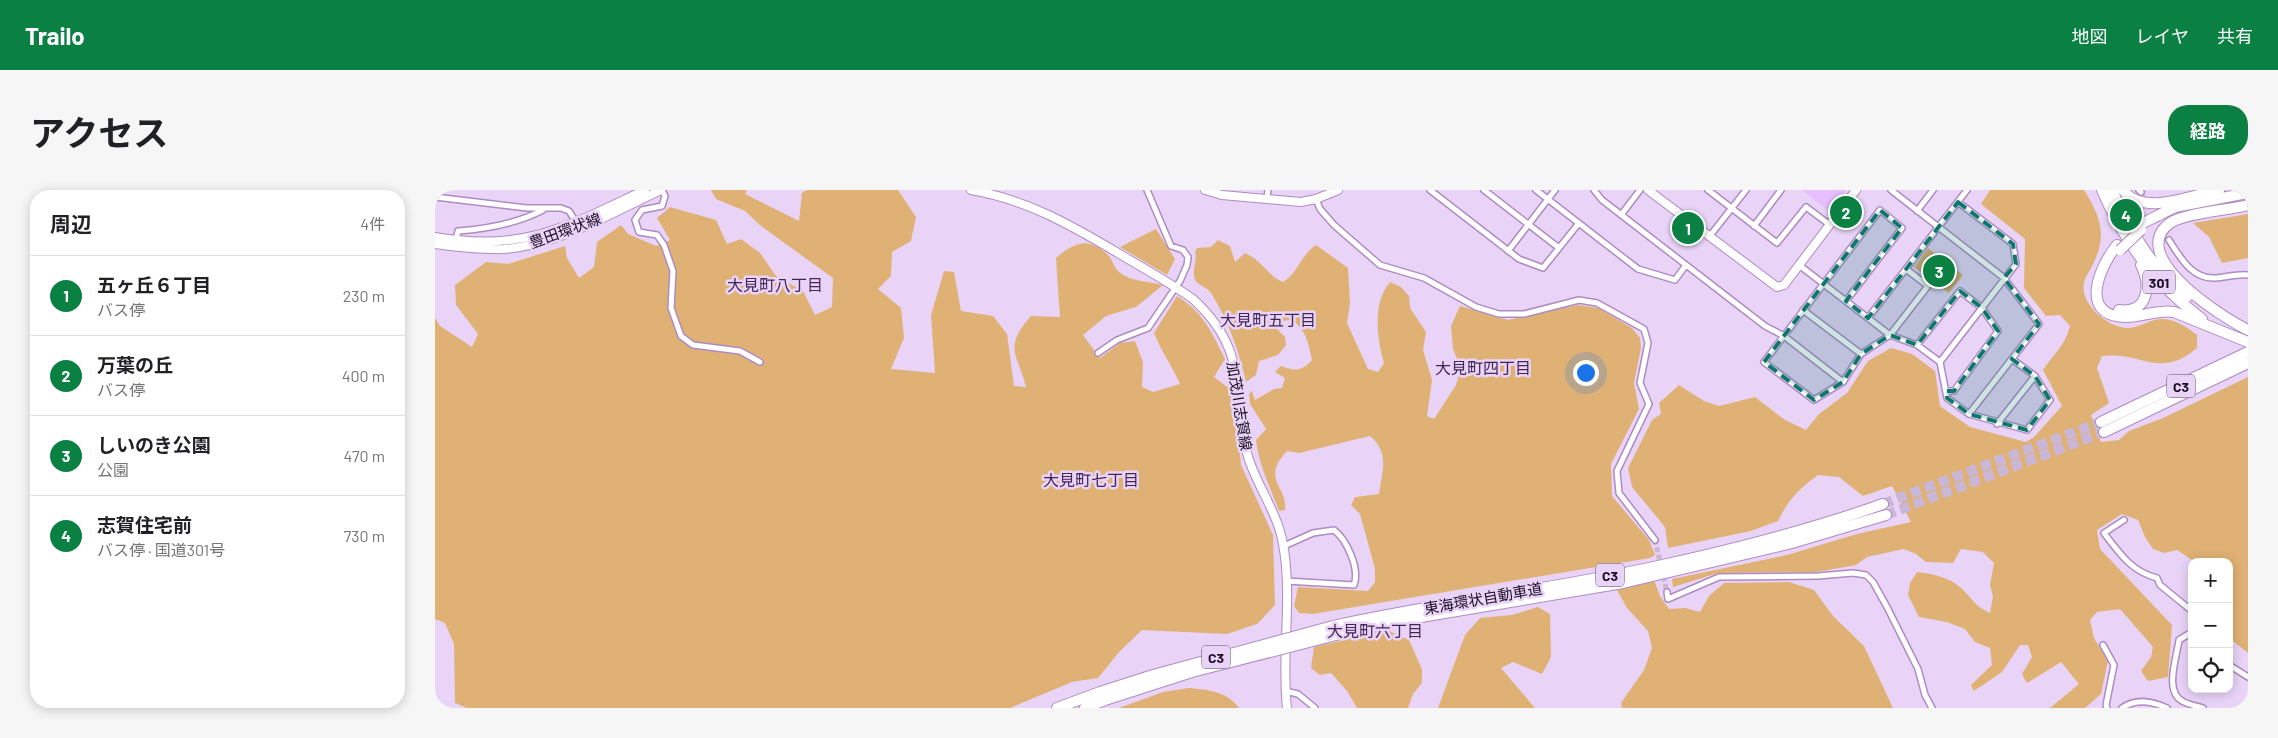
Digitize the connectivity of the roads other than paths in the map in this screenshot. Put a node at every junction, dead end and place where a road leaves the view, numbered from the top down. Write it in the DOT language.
graph roads {
  1 [pos="645,190"];
  2 [pos="661,190"];
  3 [pos="971,190"];
  4 [pos="1147,190"];
  5 [pos="1205,190"];
  6 [pos="1338,190"];
  7 [pos="1430,190"];
  8 [pos="1484,190"];
  9 [pos="1536,190"];
  10 [pos="1555,190"];
  11 [pos="1595,190"];
  12 [pos="1640,190"];
  13 [pos="1648,190"];
  14 [pos="1709,190"];
  15 [pos="1746,190"];
  16 [pos="1781,190"];
  17 [pos="1856,190"];
  18 [pos="1933,190"];
  19 [pos="1967,190"];
  20 [pos="2123,190"];
  21 [pos="2219,190"];
  22 [pos="1894,191"];
  23 [pos="1223,192"];
  24 [pos="2106,193"];
  25 [pos="2248,193"];
  26 [pos="1267,194"];
  27 [pos="435,197"];
  28 [pos="2248,198"];
  29 [pos="1317,199"];
  30 [pos="1548,199"];
  31 [pos="1958,202"];
  32 [pos="2248,205"];
  33 [pos="543,209"];
  34 [pos="1732,209"];
  35 [pos="1917,211"];
  36 [pos="1621,215"];
  37 [pos="576,223"];
  38 [pos="1579,223"];
  39 [pos="1528,225"];
  40 [pos="1829,225"];
  41 [pos="1754,226"];
  42 [pos="1938,227"];
  43 [pos="2139,228"];
  44 [pos="435,237"];
  45 [pos="1709,237"];
  46 [pos="456,240"];
  47 [pos="2169,240"];
  48 [pos="435,244"];
  49 [pos="2118,247"];
  50 [pos="1559,248"];
  51 [pos="1508,251"];
  52 [pos="1686,265"];
  53 [pos="1799,265"];
  54 [pos="1906,269"];
  55 [pos="2248,275"];
  56 [pos="2004,278"];
  57 [pos="1823,284"];
  58 [pos="1176,287"];
  59 [pos="1846,301"];
  60 [pos="1982,308"];
  61 [pos="1803,310"];
  62 [pos="1868,318"];
  63 [pos="2248,331"];
  64 [pos="1783,336"];
  65 [pos="1890,336"];
  66 [pos="2248,341"];
  67 [pos="1917,346"];
  68 [pos="2248,352"];
  69 [pos="1098,353"];
  70 [pos="1861,354"];
  71 [pos="2012,359"];
  72 [pos="760,362"];
  73 [pos="1939,362"];
  74 [pos="2248,363"];
  75 [pos="2035,376"];
  76 [pos="1843,382"];
  77 [pos="1946,391"];
  78 [pos="1969,414"];
  79 [pos="2116,421"];
  80 [pos="1997,424"];
  81 [pos="2103,427"];
  82 [pos="1883,504"];
  83 [pos="1885,515"];
  84 [pos="2124,520"];
  85 [pos="1655,540"];
  86 [pos="1283,546"];
  87 [pos="1285,581"];
  88 [pos="1667,592"];
  89 [pos="2188,608"];
  90 [pos="1337,630"];
  91 [pos="2188,636"];
  92 [pos="2103,645"];
  93 [pos="2233,668"];
  94 [pos="2248,677"];
  95 [pos="1285,691"];
  96 [pos="1103,696"];
  97 [pos="1057,708"];
  98 [pos="1085,708"];
  99 [pos="1287,708"];
  100 [pos="1315,708"];
  101 [pos="1932,708"];
  102 [pos="2107,708"];
  103 [pos="2122,708"];
  104 [pos="2167,708"];
  105 [pos="2203,708"];
  1 -- 37 [label="main road, 豊田環状線"];
  2 -- 48 [label="main road, 豊田環状線"];
  2 -- 72 [label="street"];
  3 -- 58 [label="main road, 加茂川志賀線"];
  4 -- 58 [label="street"];
  5 -- 23 [label="main road"];
  6 -- 29 [label="main road"];
  7 -- 51 [label="street"];
  8 -- 39 [label="street"];
  9 -- 30 [label="street"];
  10 -- 30 [label="street"];
  11 -- 36 [label="street"];
  12 -- 36 [label="street"];
  13 -- 45 [label="main road"];
  14 -- 34 [label="street"];
  15 -- 34 [label="street"];
  16 -- 41 [label="street"];
  17 -- 40 [label="main road"];
  18 -- 35 [label="street"];
  19 -- 31 [label="street"];
  20 -- 21 [label="highway"];
  22 -- 35 [label="street"];
  23 -- 26 [label="main road"];
  24 -- 49 [label="highway"];
  24 -- 63 [label="highway, 301"];
  24 -- 66 [label="highway, 301"];
  25 -- 43 [label="highway"];
  26 -- 29 [label="main road"];
  27 -- 33 [label="street"];
  28 -- 43 [label="highway"];
  29 -- 85 [label="street"];
  30 -- 38 [label="street"];
  30 -- 39 [label="street"];
  31 -- 42 [label="street"];
  31 -- 56 [label="street"];
  32 -- 63 [label="highway"];
  33 -- 37 [label="street"];
  33 -- 46 [label="street"];
  34 -- 41 [label="street"];
  34 -- 45 [label="street"];
  35 -- 42 [label="street"];
  36 -- 52 [label="street"];
  37 -- 46 [label="main road, 豊田環状線"];
  38 -- 50 [label="street"];
  38 -- 52 [label="street"];
  39 -- 50 [label="street"];
  39 -- 51 [label="street"];
  40 -- 41 [label="street"];
  40 -- 53 [label="main road"];
  42 -- 54 [label="street"];
  42 -- 56 [label="street"];
  43 -- 49 [label="highway, bridge"];
  44 -- 46 [label="main road, 豊田環状線"];
  45 -- 53 [label="main road"];
  47 -- 55 [label="street"];
  49 -- 66 [label="highway"];
  50 -- 51 [label="street"];
  52 -- 64 [label="street"];
  53 -- 57 [label="street"];
  54 -- 62 [label="street"];
  54 -- 65 [label="street"];
  56 -- 60 [label="street"];
  56 -- 71 [label="street"];
  57 -- 59 [label="street"];
  57 -- 59 [label="street"];
  57 -- 61 [label="street"];
  58 -- 69 [label="street"];
  58 -- 86 [label="main road, 加茂川志賀線"];
  59 -- 62 [label="street"];
  60 -- 67 [label="street"];
  60 -- 73 [label="street"];
  60 -- 77 [label="street"];
  61 -- 64 [label="street"];
  61 -- 70 [label="street"];
  62 -- 65 [label="street"];
  64 -- 76 [label="street"];
  64 -- 76 [label="street"];
  65 -- 67 [label="street"];
  65 -- 70 [label="street"];
  67 -- 73 [label="street"];
  68 -- 79 [label="highway, C3"];
  70 -- 76 [label="street"];
  71 -- 75 [label="street"];
  71 -- 78 [label="street"];
  73 -- 77 [label="street"];
  74 -- 79 [label="highway, C3"];
  75 -- 80 [label="street"];
  75 -- 80 [label="street"];
  77 -- 78 [label="street"];
  78 -- 80 [label="street"];
  79 -- 81 [label="highway, C3"];
  82 -- 90 [label="highway, 東海環状自動車道 / C3"];
  83 -- 90 [label="highway, 東海環状自動車道 / C3"];
  84 -- 89 [label="street"];
  86 -- 87 [label="main road, 加茂川志賀線"];
  86 -- 87 [label="street"];
  87 -- 95 [label="main road, 加茂川志賀線"];
  88 -- 101 [label="street"];
  90 -- 96 [label="highway, 東海環状自動車道 / C3, bridge"];
  91 -- 105 [label="street"];
  92 -- 102 [label="street"];
  93 -- 94 [label="street"];
  95 -- 99 [label="main road, 加茂川志賀線"];
  95 -- 100 [label="street"];
  96 -- 97 [label="highway, 東海環状自動車道 / C3"];
  96 -- 98 [label="highway, 東海環状自動車道 / C3"];
  103 -- 104 [label="street"];
}
